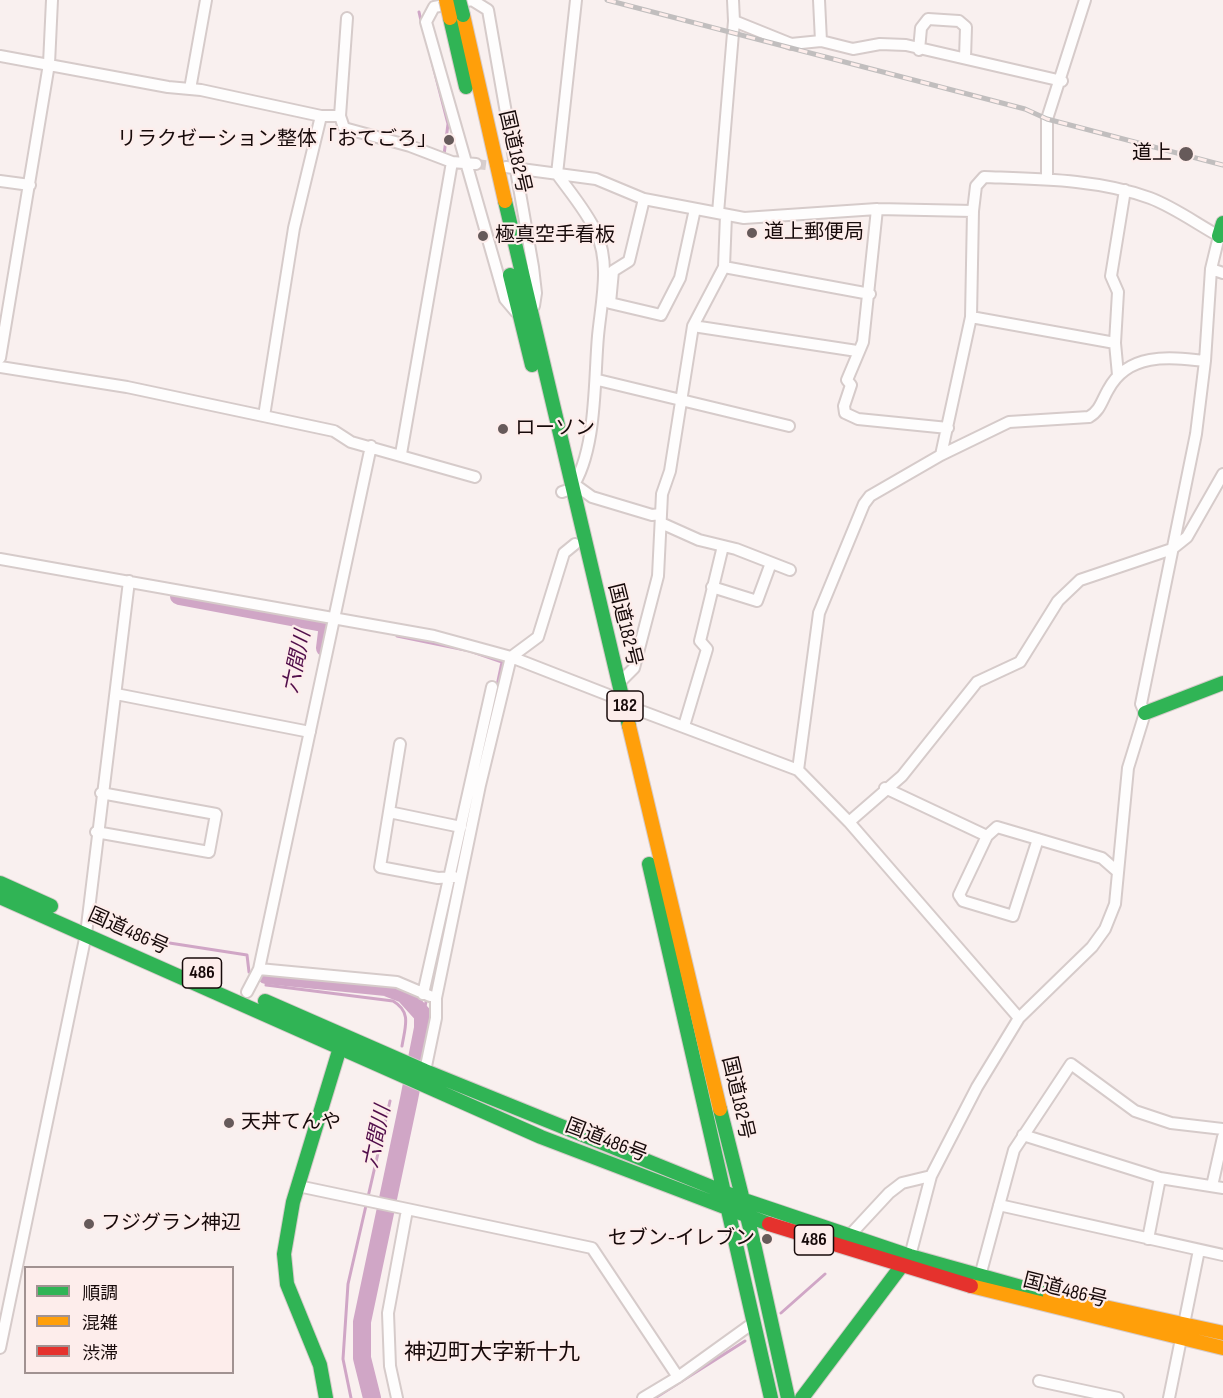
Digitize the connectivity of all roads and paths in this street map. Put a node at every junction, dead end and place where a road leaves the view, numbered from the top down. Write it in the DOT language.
graph roads {
  1 [pos="51,0"];
  2 [pos="206,0"];
  3 [pos="446,0"];
  4 [pos="459,0"];
  5 [pos="576,0"];
  6 [pos="733,0"];
  7 [pos="819,0"];
  8 [pos="1085,0"];
  9 [pos="457,16"];
  10 [pos="347,18"];
  11 [pos="734,21"];
  12 [pos="821,41"];
  13 [pos="920,50"];
  14 [pos="0,56"];
  15 [pos="965,58"];
  16 [pos="49,64"];
  17 [pos="1062,81"];
  18 [pos="190,89"];
  19 [pos="321,116"];
  20 [pos="340,116"];
  21 [pos="452,162"];
  22 [pos="471,164"];
  23 [pos="510,168"];
  24 [pos="557,174"];
  25 [pos="1047,179"];
  26 [pos="0,181"];
  27 [pos="30,186"];
  28 [pos="1125,190"];
  29 [pos="644,199"];
  30 [pos="695,209"];
  31 [pos="877,209"];
  32 [pos="973,211"];
  33 [pos="722,214"];
  34 [pos="1221,230"];
  35 [pos="724,267"];
  36 [pos="1212,269"];
  37 [pos="1223,273"];
  38 [pos="870,294"];
  39 [pos="527,315"];
  40 [pos="971,317"];
  41 [pos="693,326"];
  42 [pos="1115,343"];
  43 [pos="857,351"];
  44 [pos="0,358"];
  45 [pos="1205,361"];
  46 [pos="0,368"];
  47 [pos="1118,375"];
  48 [pos="597,380"];
  49 [pos="681,398"];
  50 [pos="264,416"];
  51 [pos="789,426"];
  52 [pos="948,428"];
  53 [pos="371,446"];
  54 [pos="401,454"];
  55 [pos="941,455"];
  56 [pos="1223,474"];
  57 [pos="475,477"];
  58 [pos="569,488"];
  59 [pos="661,519"];
  60 [pos="575,544"];
  61 [pos="723,546"];
  62 [pos="1172,549"];
  63 [pos="0,558"];
  64 [pos="771,563"];
  65 [pos="790,570"];
  66 [pos="129,585"];
  67 [pos="712,587"];
  68 [pos="334,619"];
  69 [pos="511,657"];
  70 [pos="619,683"];
  71 [pos="1223,683"];
  72 [pos="116,694"];
  73 [pos="611,696"];
  74 [pos="625,705"];
  75 [pos="1145,713"];
  76 [pos="684,726"];
  77 [pos="310,732"];
  78 [pos="400,744"];
  79 [pos="798,770"];
  80 [pos="885,788"];
  81 [pos="102,793"];
  82 [pos="389,812"];
  83 [pos="849,822"];
  84 [pos="465,827"];
  85 [pos="96,832"];
  86 [pos="987,837"];
  87 [pos="1038,839"];
  88 [pos="1118,872"];
  89 [pos="455,878"];
  90 [pos="0,884"];
  91 [pos="1,899"];
  92 [pos="86,928"];
  93 [pos="259,969"];
  94 [pos="247,992"];
  95 [pos="429,996"];
  96 [pos="1019,1018"];
  97 [pos="342,1042"];
  98 [pos="422,1075"];
  99 [pos="1223,1129"];
  100 [pos="1023,1136"];
  101 [pos="1223,1137"];
  102 [pos="931,1176"];
  103 [pos="1160,1178"];
  104 [pos="298,1186"];
  105 [pos="1217,1187"];
  106 [pos="725,1193"];
  107 [pos="741,1199"];
  108 [pos="999,1205"];
  109 [pos="407,1210"];
  110 [pos="729,1210"];
  111 [pos="746,1216"];
  112 [pos="850,1236"];
  113 [pos="1148,1239"];
  114 [pos="1199,1250"];
  115 [pos="1223,1255"];
  116 [pos="905,1262"];
  117 [pos="980,1276"];
  118 [pos="753,1323"];
  119 [pos="1185,1325"];
  120 [pos="1223,1333"];
  121 [pos="1181,1340"];
  122 [pos="0,1345"];
  123 [pos="1223,1348"];
  124 [pos="678,1377"];
  125 [pos="1040,1381"];
  126 [pos="326,1398"];
  127 [pos="397,1398"];
  128 [pos="642,1398"];
  129 [pos="771,1398"];
  130 [pos="788,1398"];
  131 [pos="802,1398"];
  132 [pos="1118,1398"];
  133 [pos="1169,1398"];
  1 -- 16 [label="street"];
  2 -- 18 [label="street"];
  3 -- 9 [label="main road, 国道182号 / 182, bridge"];
  4 -- 9 [label="main road, 国道182号 / 182, bridge"];
  5 -- 24 [label="street"];
  6 -- 11 [label="street"];
  7 -- 12 [label="street"];
  8 -- 17 [label="street"];
  9 -- 39 [label="main road, 国道182号 / 182"];
  10 -- 20 [label="street"];
  11 -- 12 [label="street"];
  11 -- 33 [label="street"];
  12 -- 13 [label="street"];
  13 -- 15 [label="street"];
  13 -- 15 [label="street"];
  14 -- 16 [label="street"];
  15 -- 17 [label="street"];
  16 -- 18 [label="street"];
  16 -- 27 [label="street"];
  17 -- 25 [label="street"];
  18 -- 19 [label="street"];
  19 -- 20 [label="street"];
  19 -- 50 [label="street"];
  20 -- 21 [label="street"];
  21 -- 22 [label="street"];
  21 -- 54 [label="street"];
  22 -- 23 [label="street"];
  22 -- 39 [label="street"];
  23 -- 24 [label="street"];
  23 -- 39 [label="street"];
  24 -- 29 [label="street"];
  24 -- 48 [label="street"];
  25 -- 28 [label="street"];
  25 -- 32 [label="street"];
  26 -- 27 [label="street"];
  27 -- 44 [label="street"];
  28 -- 34 [label="street"];
  28 -- 42 [label="street"];
  29 -- 30 [label="street"];
  29 -- 30 [label="street"];
  30 -- 33 [label="street"];
  31 -- 32 [label="street"];
  31 -- 33 [label="street"];
  31 -- 38 [label="street"];
  32 -- 40 [label="street"];
  33 -- 35 [label="street"];
  34 -- 36 [label="street"];
  35 -- 38 [label="street"];
  35 -- 41 [label="street"];
  36 -- 37 [label="street"];
  36 -- 45 [label="street"];
  38 -- 43 [label="street"];
  39 -- 58 [label="main road, 国道182号 / 182"];
  40 -- 42 [label="street"];
  40 -- 52 [label="street"];
  41 -- 43 [label="street"];
  41 -- 49 [label="street"];
  42 -- 47 [label="street"];
  43 -- 52 [label="street"];
  45 -- 47 [label="street"];
  45 -- 62 [label="street"];
  46 -- 50 [label="street"];
  47 -- 55 [label="street"];
  48 -- 49 [label="street"];
  48 -- 58 [label="street"];
  49 -- 51 [label="street"];
  49 -- 59 [label="street"];
  50 -- 53 [label="street"];
  52 -- 55 [label="street"];
  53 -- 54 [label="street"];
  53 -- 68 [label="street"];
  54 -- 57 [label="street"];
  55 -- 79 [label="street"];
  56 -- 62 [label="street"];
  58 -- 59 [label="street"];
  58 -- 60 [label="main road, 国道182号 / 182"];
  58 -- 70 [label="main road, 国道182号 / 182"];
  59 -- 61 [label="street"];
  59 -- 70 [label="street"];
  60 -- 69 [label="street"];
  60 -- 73 [label="main road, 国道182号 / 182"];
  61 -- 64 [label="street"];
  61 -- 67 [label="street"];
  62 -- 75 [label="street"];
  62 -- 80 [label="street"];
  63 -- 66 [label="street"];
  64 -- 65 [label="street"];
  64 -- 67 [label="street"];
  66 -- 68 [label="street"];
  66 -- 72 [label="street"];
  67 -- 76 [label="street"];
  68 -- 69 [label="street"];
  68 -- 77 [label="street"];
  69 -- 73 [label="street"];
  69 -- 84 [label="street"];
  70 -- 74 [label="main road, 国道182号 / 182"];
  71 -- 75 [label="main road"];
  72 -- 77 [label="street"];
  72 -- 81 [label="street"];
  73 -- 74 [label="street"];
  73 -- 106 [label="main road, 国道182号 / 182"];
  74 -- 76 [label="street"];
  74 -- 107 [label="main road, 国道182号 / 182"];
  75 -- 88 [label="street"];
  76 -- 79 [label="street"];
  77 -- 93 [label="street"];
  78 -- 82 [label="street"];
  79 -- 83 [label="street"];
  80 -- 83 [label="street"];
  80 -- 86 [label="street"];
  81 -- 85 [label="street"];
  81 -- 85 [label="street"];
  82 -- 84 [label="street"];
  82 -- 89 [label="street"];
  83 -- 96 [label="street"];
  84 -- 89 [label="street"];
  85 -- 92 [label="street"];
  86 -- 87 [label="street"];
  86 -- 87 [label="street"];
  87 -- 88 [label="street"];
  88 -- 96 [label="street"];
  89 -- 95 [label="street"];
  90 -- 92 [label="main road, 国道486号 / 486"];
  91 -- 92 [label="main road, 国道486号 / 486"];
  92 -- 94 [label="main road, 国道486号 / 486"];
  92 -- 97 [label="main road, 国道486号 / 486"];
  92 -- 122 [label="street"];
  93 -- 94 [label="street"];
  93 -- 95 [label="street"];
  94 -- 97 [label="main road, 国道486号 / 486"];
  95 -- 98 [label="street"];
  96 -- 102 [label="street"];
  97 -- 98 [label="main road, 国道486号 / 486"];
  97 -- 104 [label="main road"];
  98 -- 106 [label="main road, 国道486号 / 486"];
  98 -- 110 [label="main road, 国道486号 / 486"];
  99 -- 100 [label="street"];
  100 -- 103 [label="street"];
  100 -- 108 [label="street"];
  101 -- 105 [label="street"];
  102 -- 112 [label="street"];
  102 -- 116 [label="street"];
  103 -- 105 [label="street"];
  103 -- 113 [label="street"];
  104 -- 109 [label="street"];
  104 -- 126 [label="main road"];
  106 -- 107 [label="main road, 国道486号 / 486"];
  106 -- 110 [label="main road, 国道182号 / 182"];
  107 -- 111 [label="main road, 国道182号 / 182"];
  107 -- 112 [label="main road, 国道486号 / 486"];
  108 -- 113 [label="street"];
  108 -- 117 [label="street"];
  109 -- 124 [label="street"];
  109 -- 127 [label="street"];
  110 -- 111 [label="main road, 国道486号 / 486"];
  110 -- 118 [label="main road, 国道182号 / 182"];
  111 -- 116 [label="main road, 国道486号 / 486"];
  111 -- 130 [label="main road, 国道182号 / 182"];
  112 -- 116 [label="main road, 国道486号 / 486"];
  113 -- 114 [label="street"];
  114 -- 115 [label="street"];
  114 -- 119 [label="street"];
  116 -- 117 [label="main road, 国道486号 / 486"];
  116 -- 121 [label="main road, 国道486号 / 486"];
  116 -- 131 [label="main road"];
  117 -- 119 [label="main road, 国道486号 / 486"];
  118 -- 124 [label="street"];
  118 -- 129 [label="main road, 国道182号 / 182"];
  119 -- 120 [label="main road, 国道486号 / 486"];
  119 -- 121 [label="street"];
  121 -- 123 [label="main road, 国道486号 / 486"];
  121 -- 133 [label="street"];
  124 -- 128 [label="street"];
  125 -- 132 [label="street"];
}
